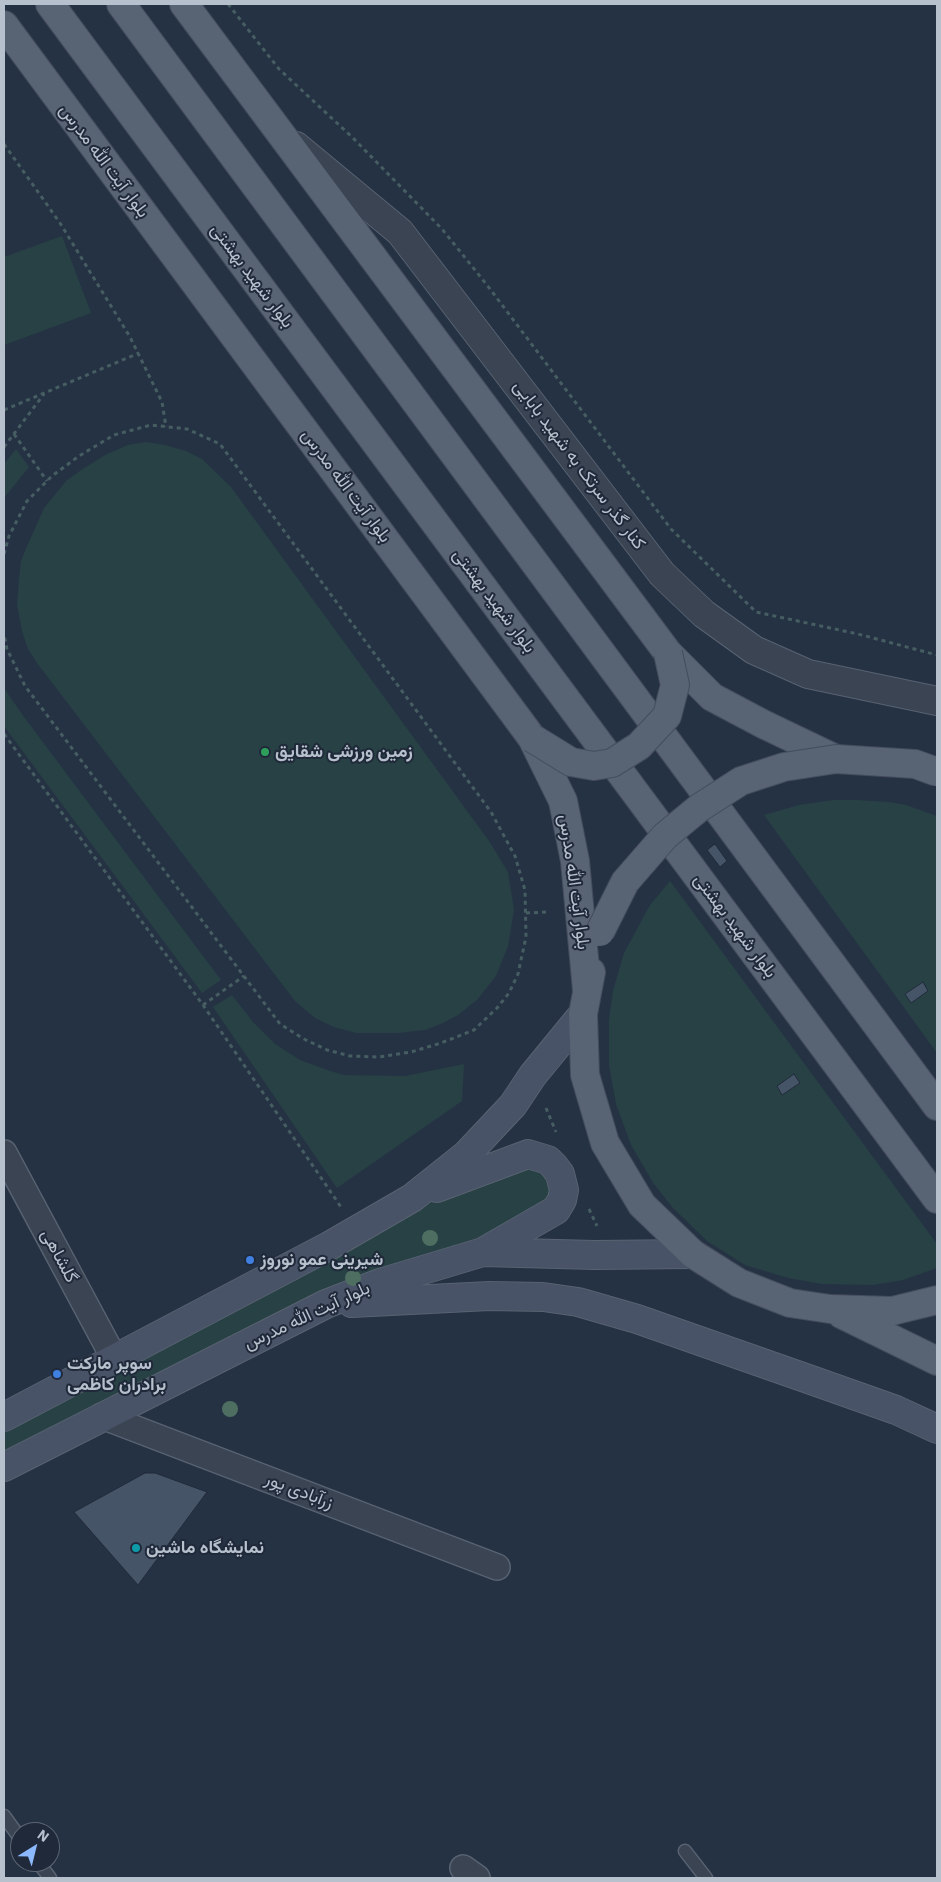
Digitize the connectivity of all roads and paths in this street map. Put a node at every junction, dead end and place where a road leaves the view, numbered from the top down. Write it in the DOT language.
graph roads {
  1 [pos="50,4"];
  2 [pos="121,4"];
  3 [pos="184,4"];
  4 [pos="228,4"];
  5 [pos="4,25"];
  6 [pos="282,134"];
  7 [pos="4,144"];
  8 [pos="138,353"];
  9 [pos="46,392"];
  10 [pos="4,410"];
  11 [pos="166,427"];
  12 [pos="14,434"];
  13 [pos="4,447"];
  14 [pos="47,481"];
  15 [pos="4,554"];
  16 [pos="4,634"];
  17 [pos="668,653"];
  18 [pos="937,655"];
  19 [pos="937,701"];
  20 [pos="4,734"];
  21 [pos="532,738"];
  22 [pos="836,759"];
  23 [pos="930,768"];
  24 [pos="548,912"];
  25 [pos="526,913"];
  26 [pos="244,976"];
  27 [pos="585,1002"];
  28 [pos="203,1005"];
  29 [pos="937,1106"];
  30 [pos="4,1153"];
  31 [pos="412,1198"];
  32 [pos="937,1199"];
  33 [pos="357,1230"];
  34 [pos="483,1252"];
  35 [pos="693,1254"];
  36 [pos="937,1300"];
  37 [pos="326,1304"];
  38 [pos="830,1308"];
  39 [pos="114,1358"];
  40 [pos="937,1361"];
  41 [pos="4,1416"];
  42 [pos="102,1416"];
  43 [pos="937,1429"];
  44 [pos="4,1467"];
  45 [pos="497,1567"];
  46 [pos="685,1851"];
  47 [pos="706,1878"];
  1 -- 32 [label="main road, بلوار شهید بهشتی"];
  2 -- 29 [label="main road"];
  3 -- 6 [label="main road"];
  4 -- 18 [label="path"];
  5 -- 21 [label="main road, بلوار آیت الله مدرس"];
  6 -- 17 [label="main road"];
  6 -- 19 [label="street, کنار گذر سرتک به شهید بابایی"];
  7 -- 8 [label="path"];
  8 -- 9 [label="path"];
  8 -- 11 [label="path"];
  9 -- 10 [label="path"];
  9 -- 12 [label="path"];
  11 -- 14 [label="path"];
  11 -- 25 [label="path"];
  12 -- 13 [label="path"];
  12 -- 14 [label="path"];
  14 -- 15 [label="path"];
  16 -- 26 [label="path"];
  17 -- 21 [label="main road, bridge"];
  17 -- 22 [label="main road"];
  20 -- 28 [label="path"];
  21 -- 27 [label="main road, بلوار آیت الله مدرس"];
  22 -- 23 [label="main road, bridge"];
  22 -- 27 [label="main road, bridge"];
  24 -- 25 [label="path"];
  25 -- 26 [label="path"];
  26 -- 28 [label="path"];
  27 -- 31 [label="main road"];
  27 -- 35 [label="main road"];
  28 -- 33 [label="path"];
  30 -- 39 [label="street, گلشاهی"];
  31 -- 33 [label="main road"];
  31 -- 34 [label="main road"];
  33 -- 39 [label="main road"];
  34 -- 35 [label="main road, بلوار آیت الله مدرس"];
  34 -- 37 [label="main road, بلوار آیت الله مدرس"];
  35 -- 38 [label="main road"];
  36 -- 38 [label="main road"];
  37 -- 42 [label="main road, بلوار آیت الله مدرس"];
  37 -- 43 [label="main road"];
  38 -- 40 [label="main road"];
  39 -- 41 [label="main road"];
  42 -- 44 [label="main road, بلوار آیت الله مدرس"];
  42 -- 45 [label="street, زرآبادی پور"];
  46 -- 47 [label="lane"];
}
